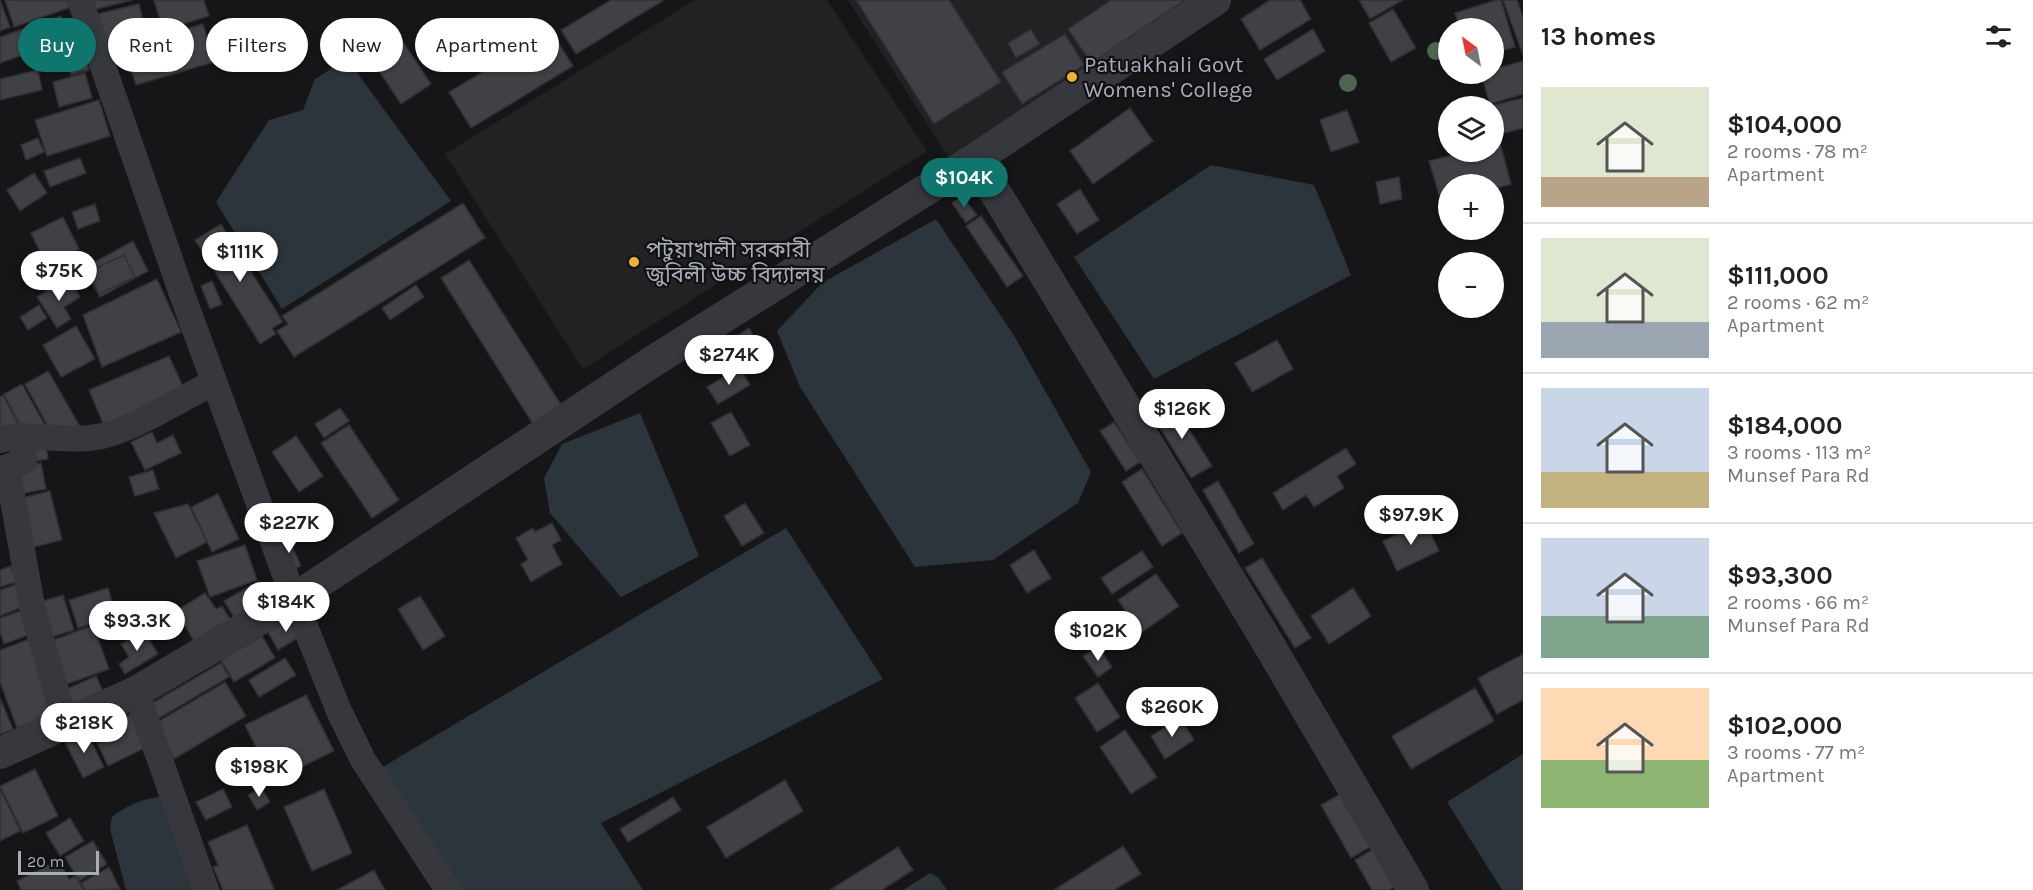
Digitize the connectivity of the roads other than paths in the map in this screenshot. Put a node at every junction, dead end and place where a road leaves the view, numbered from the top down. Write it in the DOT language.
graph roads {
  1 [pos="80,0"];
  2 [pos="1215,0"];
  3 [pos="975,159"];
  4 [pos="214,382"];
  5 [pos="10,438"];
  6 [pos="294,599"];
  7 [pos="136,692"];
  8 [pos="66,725"];
  9 [pos="0,753"];
  10 [pos="206,890"];
  11 [pos="448,890"];
  12 [pos="1413,890"];
  1 -- 4 [label="street"];
  2 -- 3 [label="street"];
  3 -- 6 [label="street"];
  3 -- 12 [label="street"];
  4 -- 5 [label="street"];
  4 -- 6 [label="street"];
  5 -- 8 [label="street"];
  6 -- 7 [label="street"];
  6 -- 11 [label="street"];
  7 -- 8 [label="street"];
  7 -- 10 [label="street"];
  8 -- 9 [label="street"];
}
